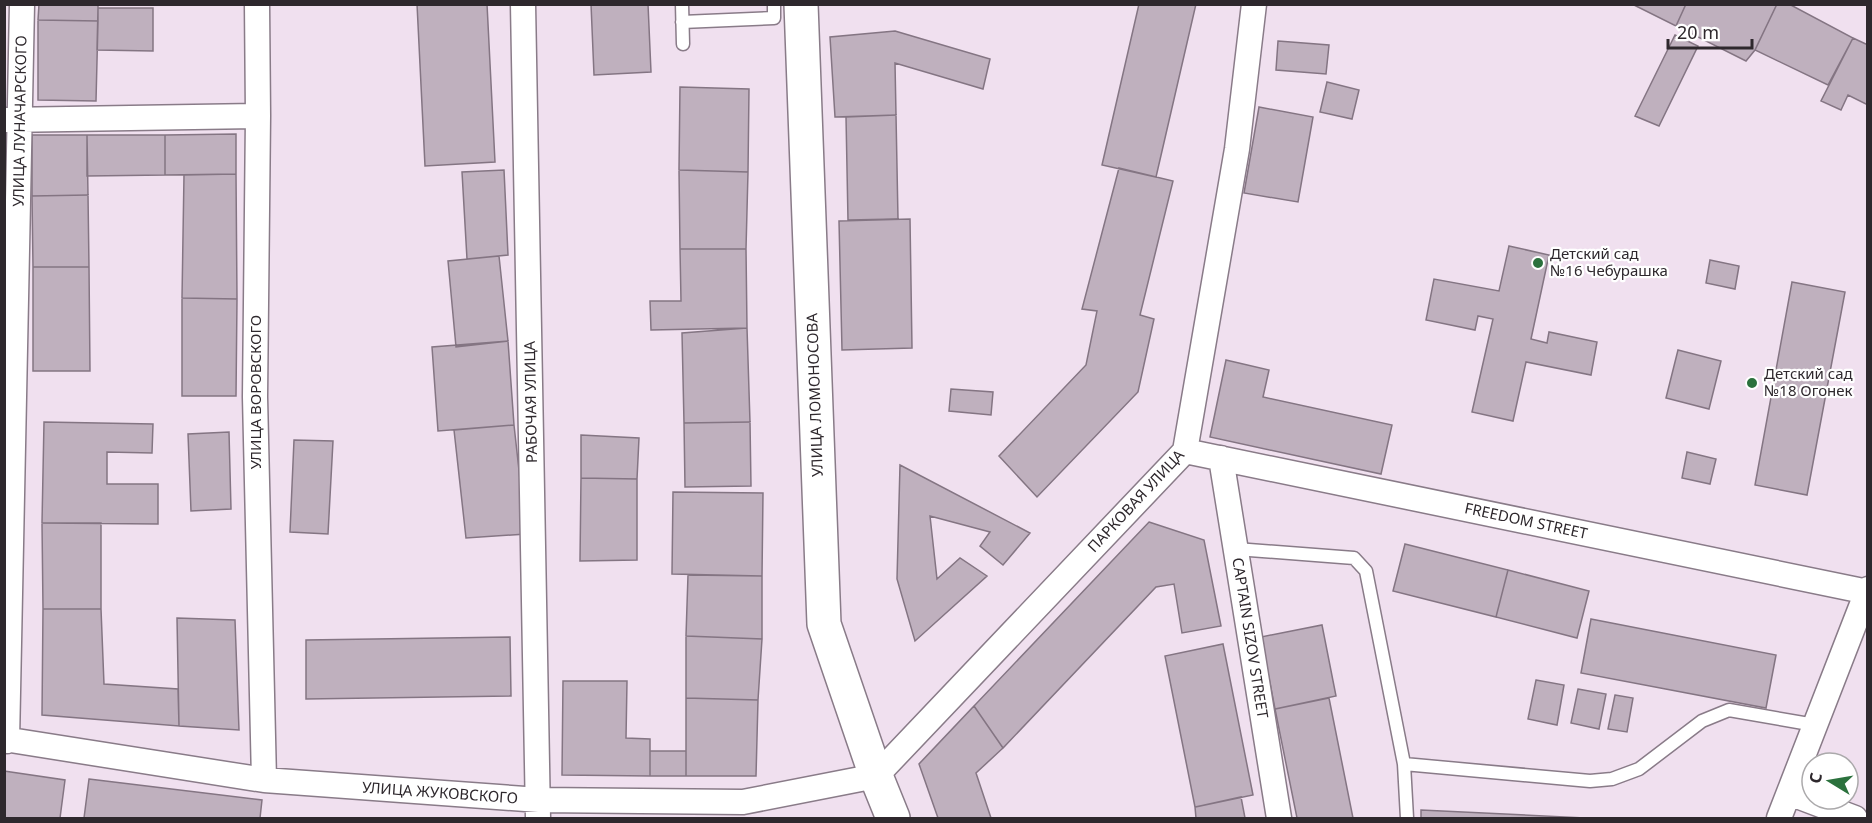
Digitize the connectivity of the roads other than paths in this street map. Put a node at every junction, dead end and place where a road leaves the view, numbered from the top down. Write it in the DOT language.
graph roads {
  1 [pos="22,4"];
  2 [pos="257,4"];
  3 [pos="523,4"];
  4 [pos="682,4"];
  5 [pos="774,4"];
  6 [pos="801,4"];
  7 [pos="1254,4"];
  8 [pos="682,22"];
  9 [pos="683,44"];
  10 [pos="258,116"];
  11 [pos="12,120"];
  12 [pos="1185,451"];
  13 [pos="1221,458"];
  14 [pos="1236,549"];
  15 [pos="1867,591"];
  16 [pos="1815,725"];
  17 [pos="6,740"];
  18 [pos="1404,764"];
  19 [pos="876,776"];
  20 [pos="264,780"];
  21 [pos="1789,794"];
  22 [pos="538,809"];
  23 [pos="893,819"];
  24 [pos="1279,819"];
  25 [pos="1407,819"];
  26 [pos="1779,819"];
  27 [pos="1856,819"];
  1 -- 11 [label="street, УЛИЦА ЛУНАЧАРСКОГО"];
  2 -- 10 [label="street, УЛИЦА ВОРОВСКОГО"];
  3 -- 22 [label="street, РАБОЧАЯ УЛИЦА"];
  4 -- 8 [label="lane"];
  5 -- 8 [label="lane"];
  6 -- 19 [label="street, УЛИЦА ЛОМОНОСОВА"];
  7 -- 12 [label="street, ПАРКОВАЯ УЛИЦА"];
  8 -- 9 [label="lane"];
  10 -- 11 [label="street"];
  10 -- 20 [label="street, УЛИЦА ВОРОВСКОГО"];
  11 -- 17 [label="street, УЛИЦА ЛУНАЧАРСКОГО"];
  12 -- 13 [label="street, FREEDOM STREET"];
  12 -- 19 [label="street, ПАРКОВАЯ УЛИЦА"];
  13 -- 14 [label="street, CAPTAIN SIZOV STREET"];
  13 -- 15 [label="street, FREEDOM STREET"];
  14 -- 18 [label="lane"];
  14 -- 24 [label="street, CAPTAIN SIZOV STREET"];
  15 -- 16 [label="street"];
  16 -- 18 [label="lane"];
  16 -- 21 [label="street"];
  17 -- 20 [label="street, УЛИЦА ЖУКОВСКОГО"];
  18 -- 25 [label="lane"];
  19 -- 22 [label="street, УЛИЦА ЖУКОВСКОГО"];
  19 -- 23 [label="street, УЛИЦА ЛОМОНОСОВА"];
  20 -- 22 [label="street, УЛИЦА ЖУКОВСКОГО"];
  21 -- 26 [label="street"];
  21 -- 27 [label="street"];
}
